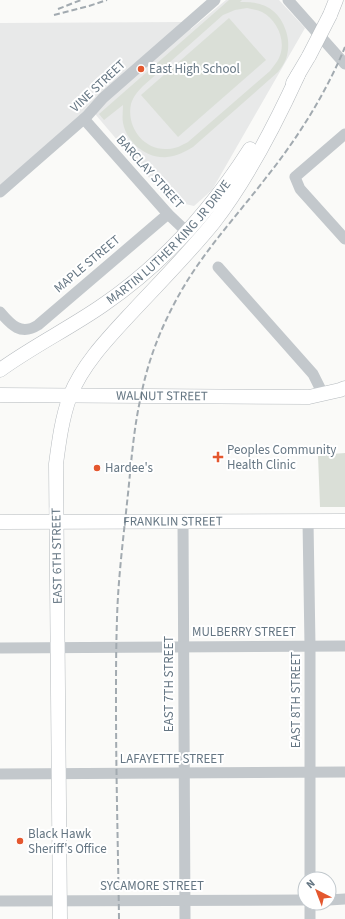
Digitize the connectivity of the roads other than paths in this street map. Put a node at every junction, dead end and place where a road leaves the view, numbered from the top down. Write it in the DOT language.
graph roads {
  1 [pos="215,0"];
  2 [pos="288,0"];
  3 [pos="336,0"];
  4 [pos="345,64"];
  5 [pos="298,75"];
  6 [pos="84,119"];
  7 [pos="345,134"];
  8 [pos="0,192"];
  9 [pos="168,214"];
  10 [pos="187,232"];
  11 [pos="345,239"];
  12 [pos="198,241"];
  13 [pos="218,267"];
  14 [pos="0,312"];
  15 [pos="0,370"];
  16 [pos="345,388"];
  17 [pos="323,394"];
  18 [pos="0,395"];
  19 [pos="71,395"];
  20 [pos="183,521"];
  21 [pos="308,521"];
  22 [pos="345,521"];
  23 [pos="0,522"];
  24 [pos="57,522"];
  25 [pos="310,646"];
  26 [pos="345,646"];
  27 [pos="58,647"];
  28 [pos="183,647"];
  29 [pos="0,648"];
  30 [pos="184,772"];
  31 [pos="310,772"];
  32 [pos="345,772"];
  33 [pos="59,773"];
  34 [pos="0,774"];
  35 [pos="310,871"];
  36 [pos="184,900"];
  37 [pos="297,900"];
  38 [pos="0,901"];
  39 [pos="60,901"];
  40 [pos="60,919"];
  41 [pos="185,919"];
  1 -- 6 [label="street, VINE STREET"];
  2 -- 4 [label="street"];
  3 -- 5 [label="main road, MARTIN LUTHER KING JR DRIVE, bridge"];
  5 -- 10 [label="main road, MARTIN LUTHER KING JR DRIVE"];
  5 -- 12 [label="main road, MARTIN LUTHER KING JR DRIVE"];
  6 -- 8 [label="street, VINE STREET"];
  6 -- 9 [label="street, BARCLAY STREET"];
  7 -- 11 [label="street"];
  9 -- 10 [label="street, BARCLAY STREET"];
  9 -- 14 [label="street, MAPLE STREET"];
  10 -- 12 [label="street, BARCLAY STREET"];
  10 -- 15 [label="main road, MARTIN LUTHER KING JR DRIVE"];
  12 -- 19 [label="main road, EAST 6TH STREET"];
  13 -- 17 [label="street"];
  16 -- 17 [label="main road, WALNUT STREET"];
  17 -- 19 [label="main road, WALNUT STREET"];
  18 -- 19 [label="main road, WALNUT STREET"];
  19 -- 24 [label="main road, EAST 6TH STREET"];
  20 -- 21 [label="main road, FRANKLIN STREET"];
  20 -- 24 [label="main road, FRANKLIN STREET"];
  20 -- 28 [label="street, EAST 7TH STREET"];
  21 -- 22 [label="main road, FRANKLIN STREET"];
  21 -- 25 [label="street, EAST 8TH STREET"];
  23 -- 24 [label="main road, FRANKLIN STREET"];
  24 -- 27 [label="main road, EAST 6TH STREET"];
  25 -- 26 [label="street, MULBERRY STREET"];
  25 -- 28 [label="street, MULBERRY STREET"];
  25 -- 31 [label="street, EAST 8TH STREET"];
  27 -- 28 [label="street, MULBERRY STREET"];
  27 -- 29 [label="street, MULBERRY STREET"];
  27 -- 33 [label="main road, EAST 6TH STREET"];
  28 -- 30 [label="street, EAST 7TH STREET"];
  30 -- 31 [label="street, LAFAYETTE STREET"];
  30 -- 33 [label="street, LAFAYETTE STREET"];
  30 -- 36 [label="street, EAST 7TH STREET"];
  31 -- 32 [label="street, LAFAYETTE STREET"];
  31 -- 35 [label="street, EAST 8TH STREET"];
  33 -- 34 [label="street, LAFAYETTE STREET"];
  33 -- 39 [label="main road, EAST 6TH STREET"];
  36 -- 37 [label="street, SYCAMORE STREET"];
  36 -- 39 [label="street, SYCAMORE STREET"];
  36 -- 41 [label="street, EAST 7TH STREET"];
  38 -- 39 [label="street, SYCAMORE STREET"];
  39 -- 40 [label="main road, EAST 6TH STREET"];
}
